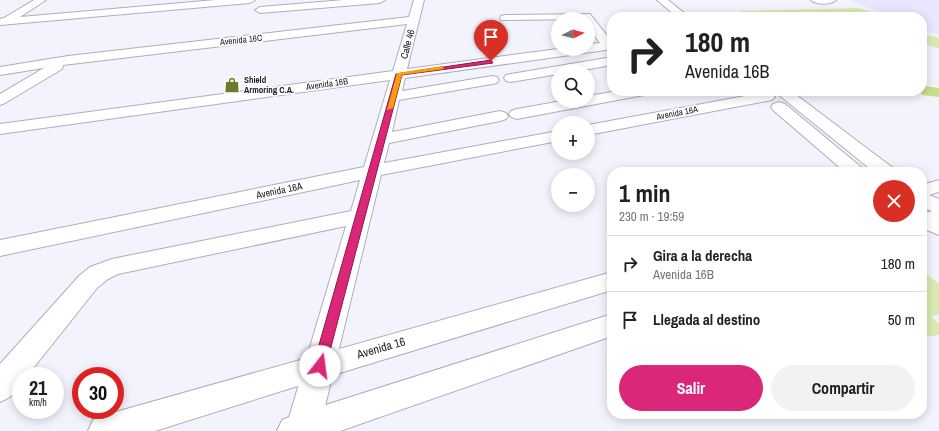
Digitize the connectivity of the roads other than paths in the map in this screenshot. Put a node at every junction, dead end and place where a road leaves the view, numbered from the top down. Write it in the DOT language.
graph roads {
  1 [pos="41,0"];
  2 [pos="109,0"];
  3 [pos="245,0"];
  4 [pos="380,0"];
  5 [pos="419,0"];
  6 [pos="649,0"];
  7 [pos="662,0"];
  8 [pos="816,0"];
  9 [pos="831,0"];
  10 [pos="170,4"];
  11 [pos="578,6"];
  12 [pos="260,10"];
  13 [pos="582,12"];
  14 [pos="665,12"];
  15 [pos="678,12"];
  16 [pos="92,14"];
  17 [pos="505,18"];
  18 [pos="551,18"];
  19 [pos="413,20"];
  20 [pos="3,22"];
  21 [pos="595,28"];
  22 [pos="595,47"];
  23 [pos="551,53"];
  24 [pos="68,60"];
  25 [pos="607,62"];
  26 [pos="0,72"];
  27 [pos="399,74"];
  28 [pos="510,78"];
  29 [pos="34,80"];
  30 [pos="492,80"];
  31 [pos="616,96"];
  32 [pos="710,96"];
  33 [pos="757,96"];
  34 [pos="772,96"];
  35 [pos="773,96"];
  36 [pos="393,97"];
  37 [pos="0,100"];
  38 [pos="595,100"];
  39 [pos="721,105"];
  40 [pos="551,108"];
  41 [pos="0,129"];
  42 [pos="595,129"];
  43 [pos="551,137"];
  44 [pos="381,139"];
  45 [pos="851,167"];
  46 [pos="879,167"];
  47 [pos="373,171"];
  48 [pos="939,186"];
  49 [pos="927,190"];
  50 [pos="927,210"];
  51 [pos="361,216"];
  52 [pos="931,219"];
  53 [pos="0,248"];
  54 [pos="607,282"];
  55 [pos="607,327"];
  56 [pos="320,366"];
  57 [pos="0,388"];
  58 [pos="299,430"];
  59 [pos="105,431"];
  1 -- 20 [label="main road"];
  2 -- 16 [label="main road"];
  3 -- 10 [label="main road"];
  4 -- 12 [label="main road"];
  5 -- 19 [label="main road, Calle 46"];
  6 -- 14 [label="main road"];
  7 -- 15 [label="main road"];
  8 -- 9 [label="main road"];
  10 -- 16 [label="main road"];
  11 -- 13 [label="main road"];
  16 -- 20 [label="main road"];
  17 -- 18 [label="main road"];
  19 -- 24 [label="main road, Avenida 16C"];
  19 -- 27 [label="main road, Calle 46"];
  21 -- 22 [label="main road"];
  23 -- 27 [label="main road, Avenida 16B"];
  24 -- 26 [label="main road, Avenida 16C"];
  24 -- 29 [label="main road"];
  25 -- 28 [label="main road"];
  26 -- 29 [label="main road"];
  27 -- 36 [label="main road, Calle 46"];
  27 -- 41 [label="main road, Avenida 16B"];
  29 -- 37 [label="main road"];
  30 -- 36 [label="main road"];
  31 -- 38 [label="main road"];
  32 -- 39 [label="main road"];
  33 -- 39 [label="main road, Avenida 16A"];
  34 -- 45 [label="main road"];
  35 -- 46 [label="main road"];
  36 -- 44 [label="main road, Calle 46"];
  39 -- 42 [label="main road, Avenida 16A"];
  40 -- 44 [label="main road"];
  43 -- 47 [label="main road, Avenida 16A"];
  44 -- 47 [label="main road, Calle 46"];
  47 -- 51 [label="main road, Calle 46"];
  47 -- 53 [label="main road, Avenida 16A"];
  48 -- 49 [label="main road"];
  50 -- 52 [label="main road"];
  51 -- 56 [label="main road, Calle 46"];
  51 -- 57 [label="main road"];
  54 -- 56 [label="main road, Avenida 16"];
  55 -- 58 [label="main road"];
  56 -- 58 [label="main road, Calle 46"];
  56 -- 59 [label="main road, Avenida 16"];
}
